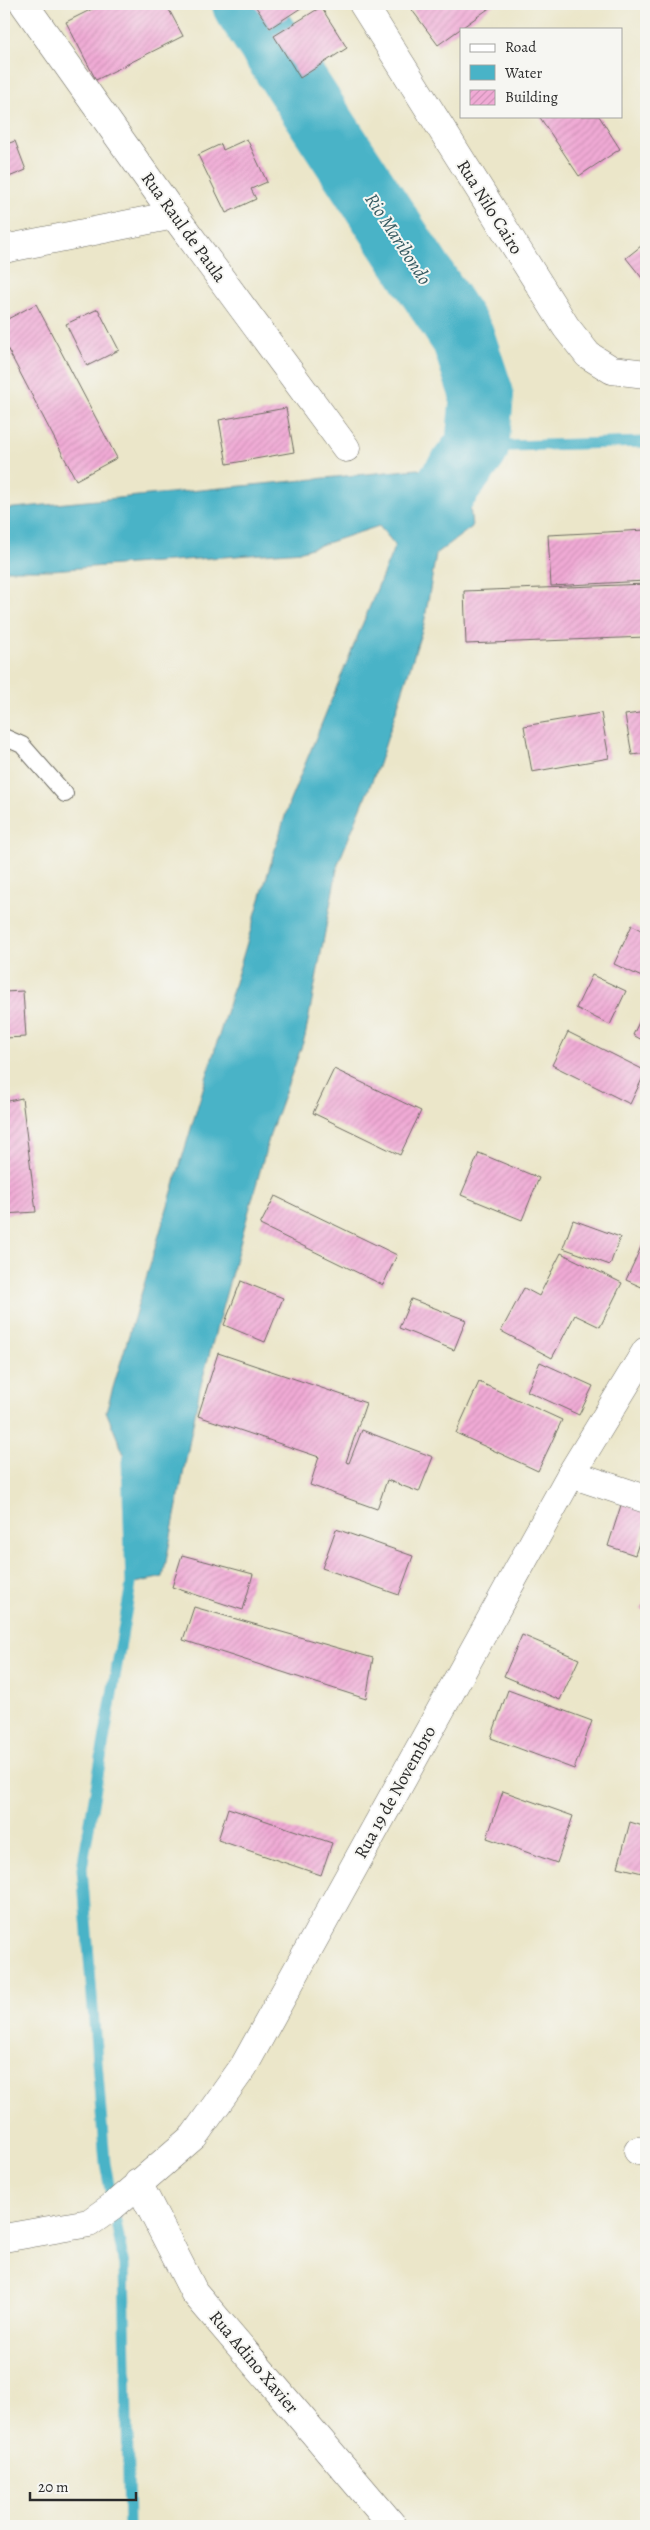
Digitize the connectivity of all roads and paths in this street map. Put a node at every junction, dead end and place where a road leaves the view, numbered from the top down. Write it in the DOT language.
graph roads {
  1 [pos="24,4"];
  2 [pos="363,4"];
  3 [pos="174,215"];
  4 [pos="4,249"];
  5 [pos="646,374"];
  6 [pos="346,448"];
  7 [pos="4,737"];
  8 [pos="65,794"];
  9 [pos="646,1351"];
  10 [pos="571,1474"];
  11 [pos="646,1499"];
  12 [pos="138,2183"];
  13 [pos="4,2238"];
  14 [pos="393,2526"];
  1 -- 3 [label="street, Rua Raul de Paula"];
  2 -- 5 [label="street, Rua Nilo Cairo"];
  3 -- 4 [label="street"];
  3 -- 6 [label="street, Rua Raul de Paula"];
  7 -- 8 [label="lane"];
  9 -- 10 [label="street, Rua 19 de Novembro"];
  10 -- 11 [label="street"];
  10 -- 12 [label="street, Rua 19 de Novembro"];
  12 -- 13 [label="street, Rua 19 de Novembro"];
  12 -- 14 [label="street, Rua Adino Xavier"];
}
